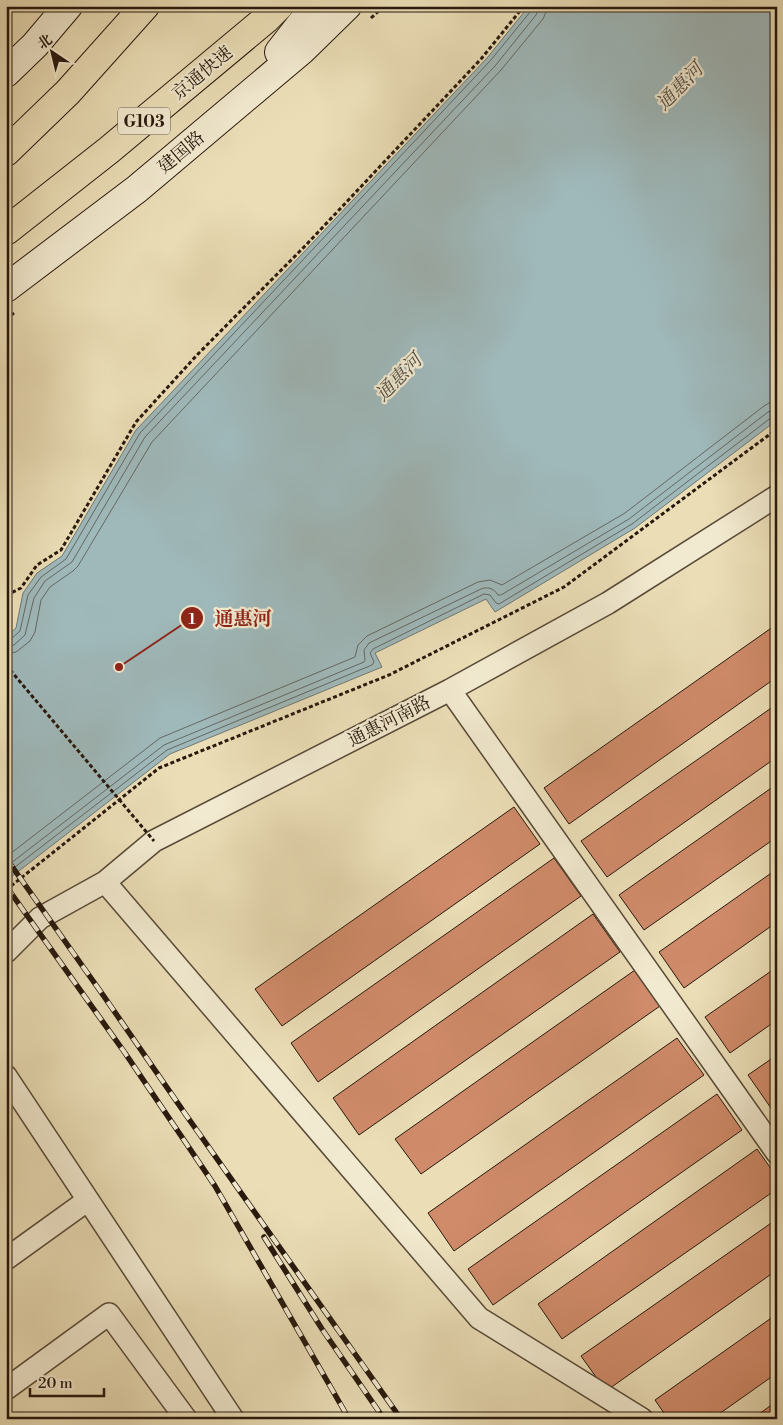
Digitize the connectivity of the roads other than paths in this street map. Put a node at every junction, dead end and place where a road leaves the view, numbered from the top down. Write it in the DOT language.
graph roads {
  1 [pos="68,6"];
  2 [pos="145,6"];
  3 [pos="279,6"];
  4 [pos="315,6"];
  5 [pos="347,6"];
  6 [pos="6,73"];
  7 [pos="241,101"];
  8 [pos="6,152"];
  9 [pos="6,231"];
  10 [pos="6,288"];
  11 [pos="777,496"];
  12 [pos="450,690"];
  13 [pos="105,882"];
  14 [pos="6,952"];
  15 [pos="6,1076"];
  16 [pos="777,1153"];
  17 [pos="88,1200"];
  18 [pos="6,1259"];
  19 [pos="6,1389"];
  20 [pos="186,1419"];
  21 [pos="233,1419"];
  22 [pos="642,1419"];
  1 -- 6 [label="main road"];
  2 -- 8 [label="highway"];
  3 -- 9 [label="highway, 京通快速 / G103"];
  4 -- 7 [label="main road"];
  5 -- 7 [label="main road, 建国路"];
  7 -- 10 [label="main road, 建国路"];
  11 -- 12 [label="street, 通惠河南路"];
  12 -- 13 [label="street, 通惠河南路"];
  12 -- 16 [label="street"];
  13 -- 14 [label="street, 通惠河南路"];
  13 -- 22 [label="street"];
  15 -- 17 [label="street"];
  17 -- 18 [label="street"];
  17 -- 21 [label="street"];
  19 -- 20 [label="street"];
}
